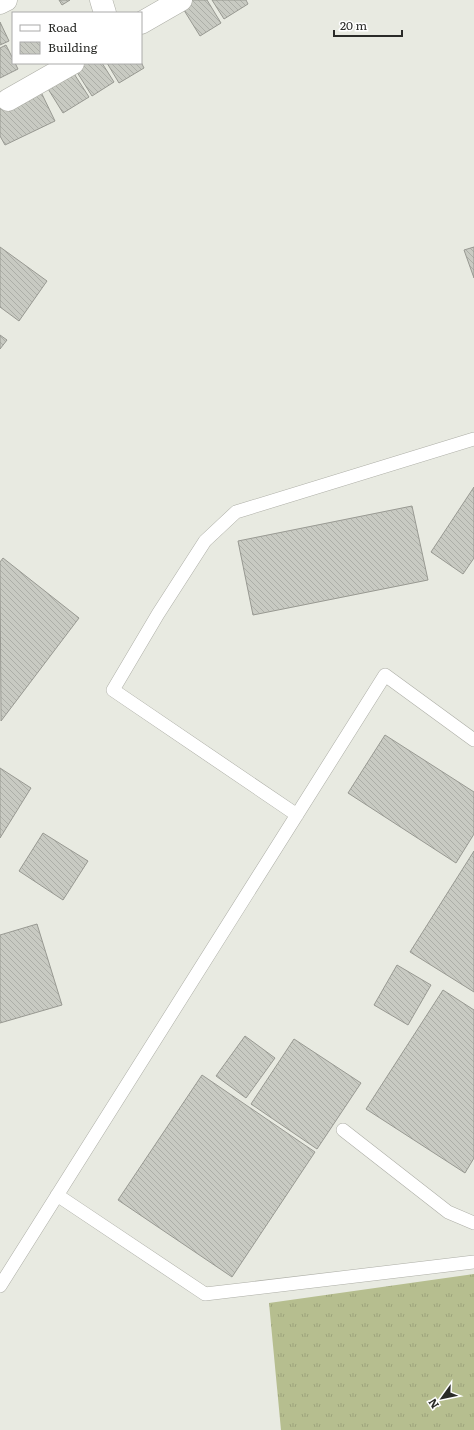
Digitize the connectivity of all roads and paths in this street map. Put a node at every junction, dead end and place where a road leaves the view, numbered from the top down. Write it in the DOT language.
graph roads {
  1 [pos="6,0"];
  2 [pos="101,0"];
  3 [pos="181,0"];
  4 [pos="0,3"];
  5 [pos="105,12"];
  6 [pos="142,22"];
  7 [pos="70,64"];
  8 [pos="8,100"];
  9 [pos="474,439"];
  10 [pos="474,740"];
  11 [pos="296,816"];
  12 [pos="343,1130"];
  13 [pos="57,1195"];
  14 [pos="474,1223"];
  15 [pos="474,1262"];
  16 [pos="0,1286"];
  1 -- 4 [label="street"];
  2 -- 5 [label="street"];
  3 -- 6 [label="street"];
  7 -- 8 [label="street"];
  9 -- 11 [label="lane"];
  10 -- 11 [label="lane"];
  11 -- 13 [label="lane"];
  12 -- 14 [label="lane"];
  13 -- 15 [label="lane"];
  13 -- 16 [label="lane"];
}
